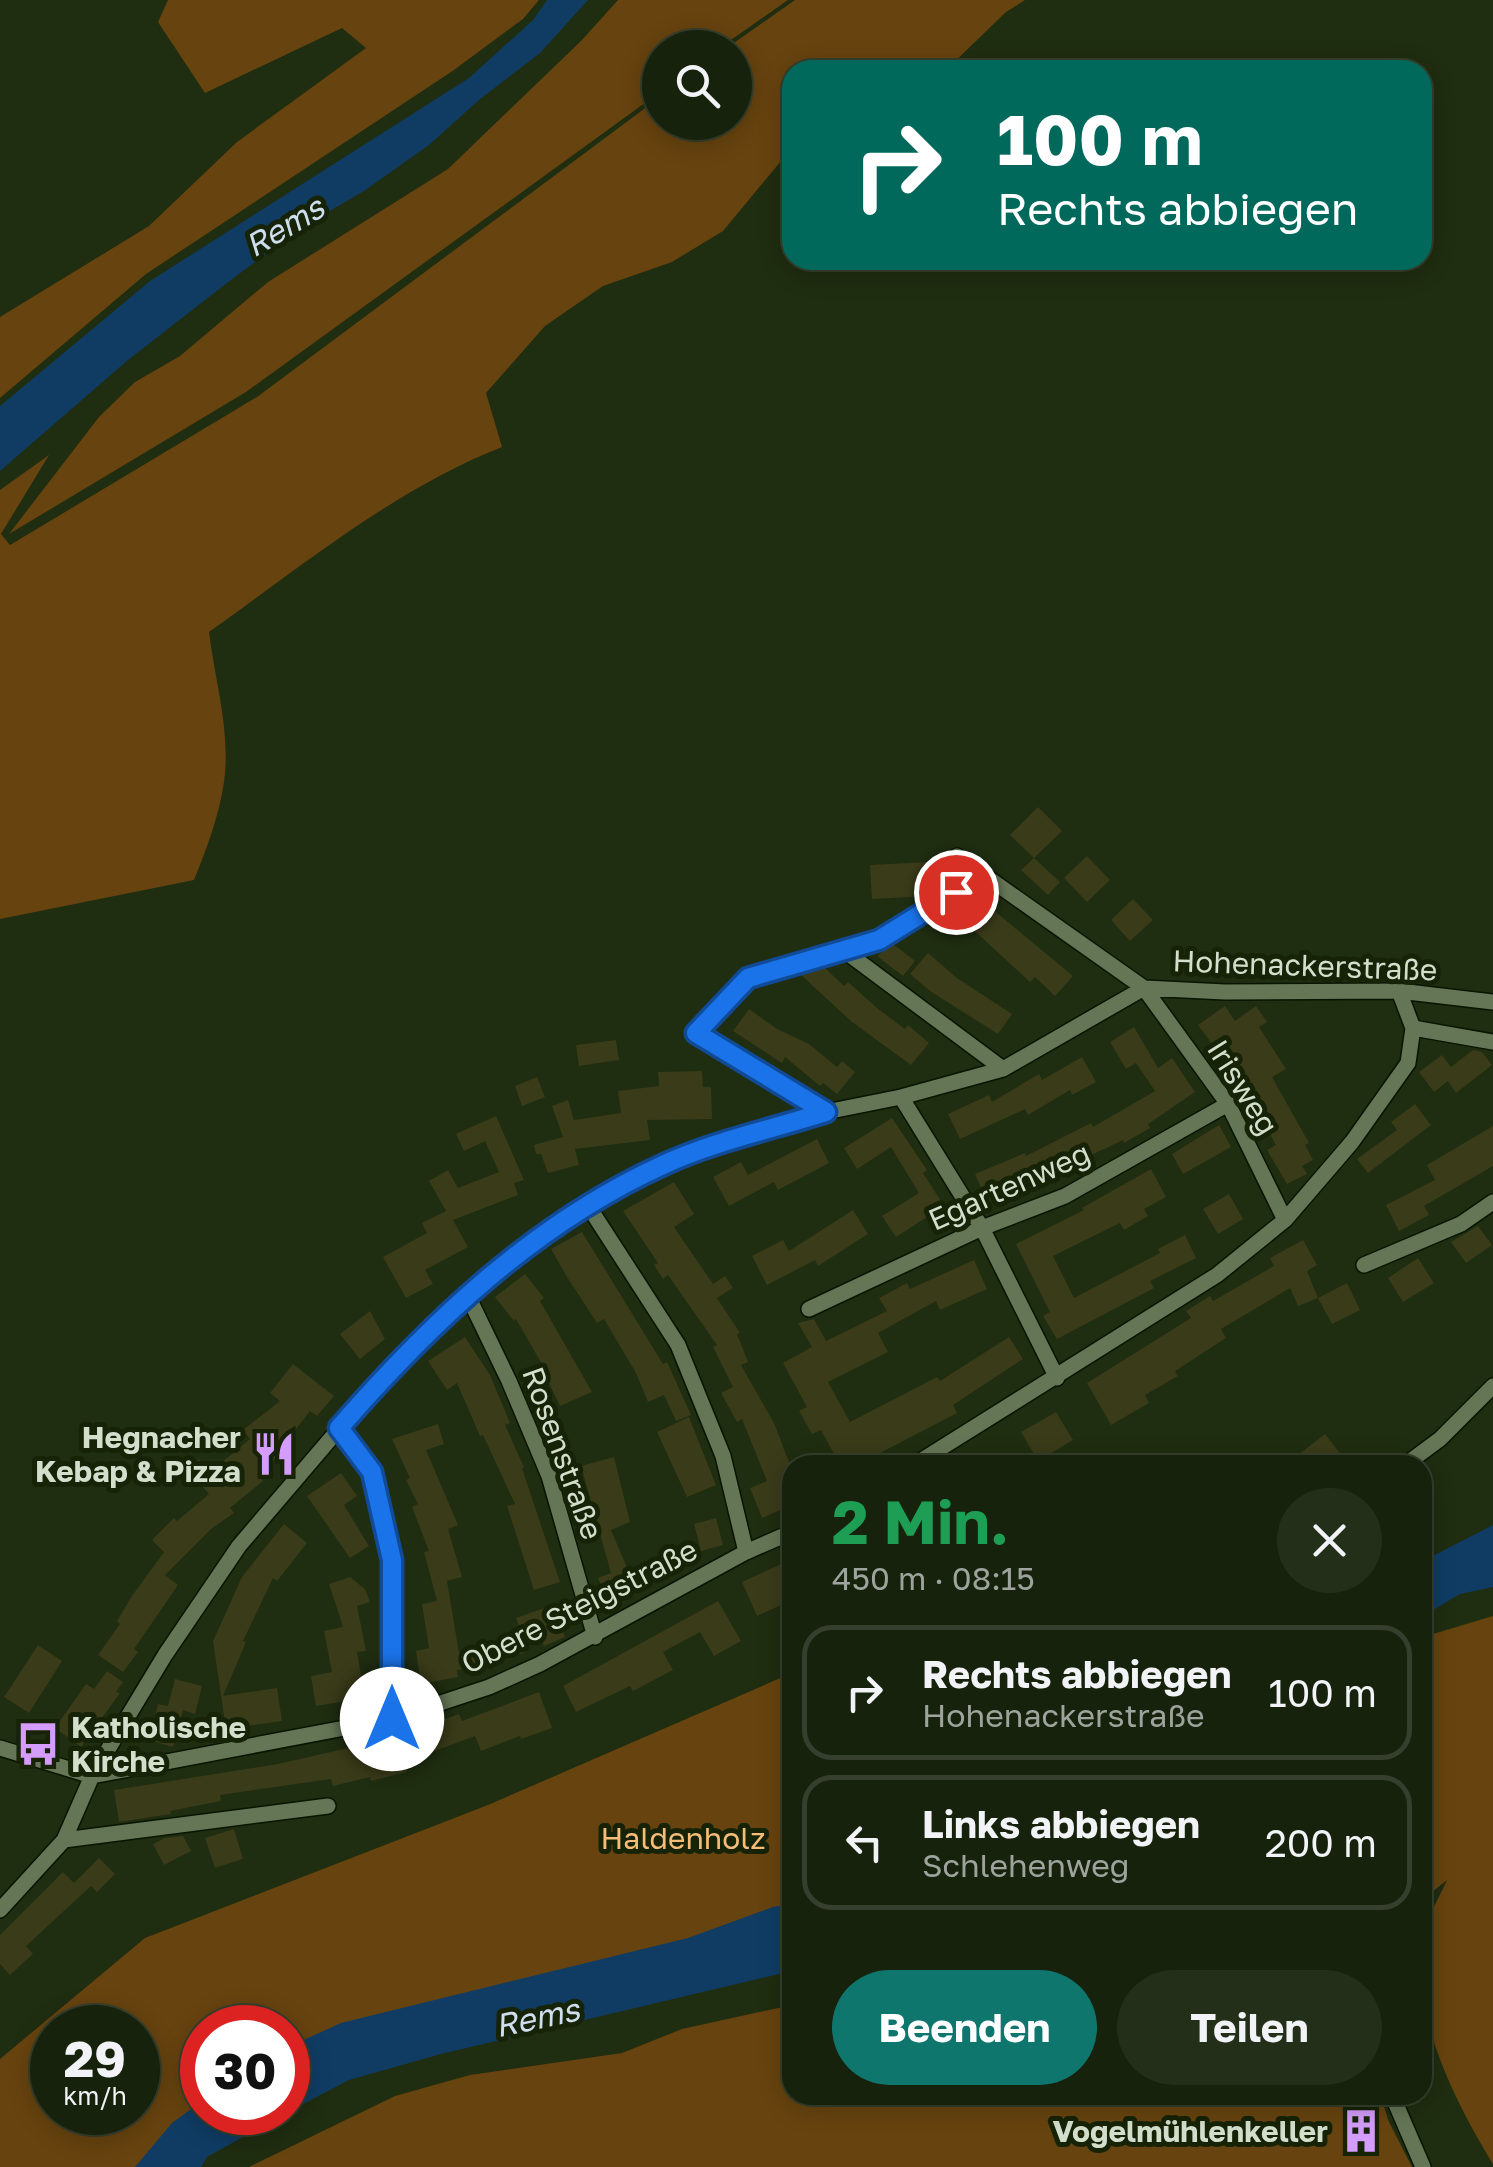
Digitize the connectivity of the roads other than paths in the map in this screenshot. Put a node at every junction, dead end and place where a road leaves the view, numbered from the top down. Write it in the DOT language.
graph roads {
  1 [pos="957,856"];
  2 [pos="982,876"];
  3 [pos="842,949"];
  4 [pos="1144,988"];
  5 [pos="1398,991"];
  6 [pos="1493,1002"];
  7 [pos="1413,1028"];
  8 [pos="1493,1042"];
  9 [pos="1003,1068"];
  10 [pos="901,1097"];
  11 [pos="1228,1104"];
  12 [pos="826,1112"];
  13 [pos="1493,1202"];
  14 [pos="586,1204"];
  15 [pos="1285,1220"];
  16 [pos="982,1228"];
  17 [pos="1364,1266"];
  18 [pos="467,1294"];
  19 [pos="809,1309"];
  20 [pos="1057,1378"];
  21 [pos="1493,1386"];
  22 [pos="339,1428"];
  23 [pos="930,1455"];
  24 [pos="1418,1455"];
  25 [pos="782,1536"];
  26 [pos="746,1552"];
  27 [pos="595,1636"];
  28 [pos="392,1719"];
  29 [pos="0,1748"];
  30 [pos="92,1776"];
  31 [pos="328,1806"];
  32 [pos="64,1840"];
  33 [pos="0,1910"];
  34 [pos="1396,2105"];
  35 [pos="1423,2167"];
  1 -- 2 [label="street"];
  2 -- 3 [label="street"];
  2 -- 4 [label="street"];
  3 -- 9 [label="street"];
  3 -- 12 [label="street"];
  4 -- 5 [label="street, Hohenackerstraße"];
  4 -- 9 [label="street, Hohenackerstraße"];
  4 -- 11 [label="street, Irisweg"];
  5 -- 6 [label="street, Hohenackerstraße"];
  5 -- 7 [label="street"];
  7 -- 8 [label="street"];
  7 -- 15 [label="street"];
  9 -- 10 [label="street, Hohenackerstraße"];
  10 -- 12 [label="street, Hohenackerstraße"];
  10 -- 16 [label="street"];
  11 -- 15 [label="street, Irisweg"];
  11 -- 16 [label="street, Egartenweg"];
  12 -- 14 [label="street, Hohenackerstraße"];
  13 -- 17 [label="street"];
  14 -- 18 [label="street, Hohenackerstraße"];
  14 -- 26 [label="street"];
  15 -- 20 [label="street"];
  16 -- 19 [label="street, Egartenweg"];
  16 -- 20 [label="street"];
  18 -- 22 [label="street, Hohenackerstraße"];
  18 -- 27 [label="street, Rosenstraße"];
  20 -- 23 [label="street"];
  21 -- 24 [label="street"];
  22 -- 28 [label="street"];
  22 -- 30 [label="street, Hohenackerstraße"];
  25 -- 26 [label="street, Obere Steigstraße"];
  26 -- 27 [label="street, Obere Steigstraße"];
  27 -- 28 [label="street, Obere Steigstraße"];
  28 -- 30 [label="street, Obere Steigstraße"];
  29 -- 30 [label="street"];
  30 -- 32 [label="street, Hohenackerstraße"];
  31 -- 32 [label="street"];
  32 -- 33 [label="street, Hohenackerstraße"];
  34 -- 35 [label="street"];
}
